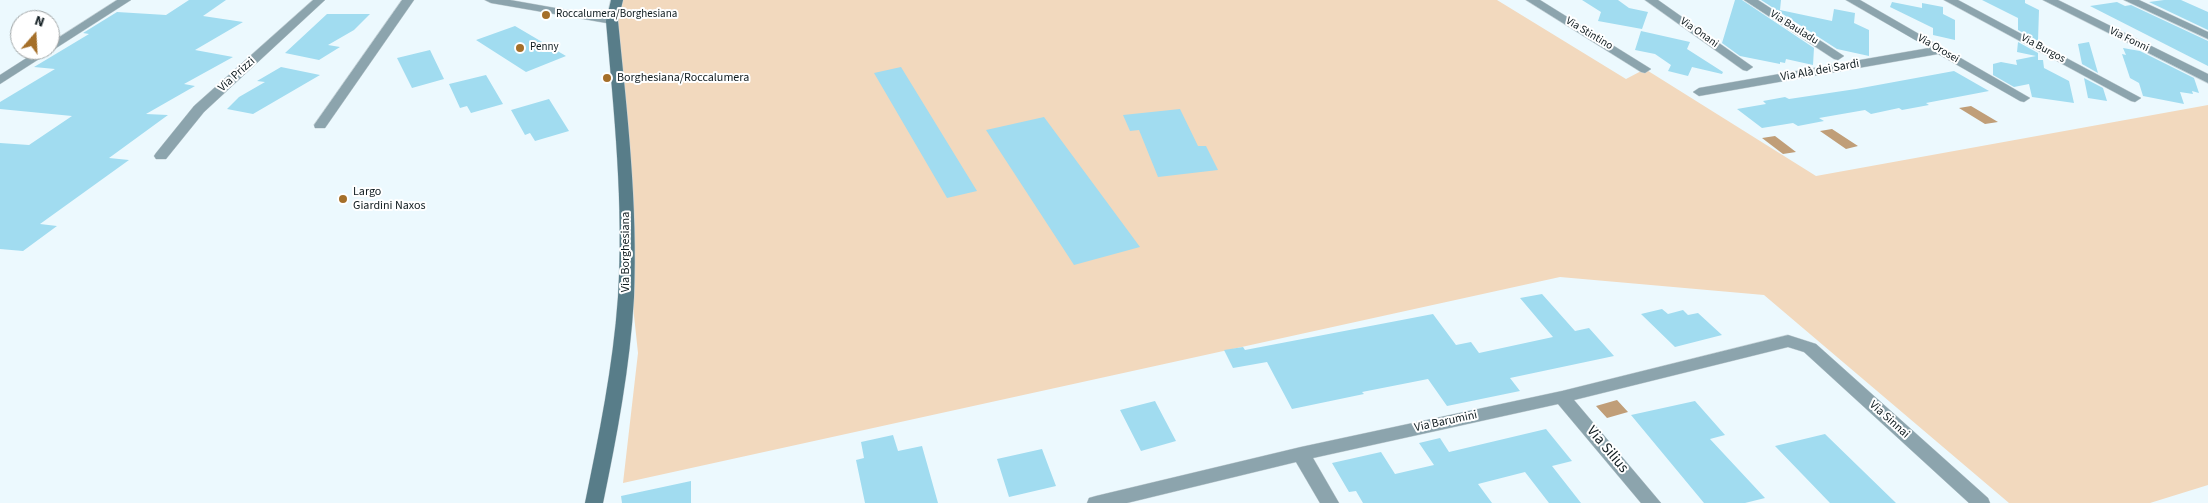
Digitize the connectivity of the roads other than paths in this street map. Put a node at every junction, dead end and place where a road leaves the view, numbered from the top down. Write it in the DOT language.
graph roads {
  1 [pos="125,0"];
  2 [pos="319,0"];
  3 [pos="408,0"];
  4 [pos="491,0"];
  5 [pos="617,0"];
  6 [pos="1532,0"];
  7 [pos="1651,0"];
  8 [pos="1750,0"];
  9 [pos="1852,0"];
  10 [pos="1950,0"];
  11 [pos="2049,0"];
  12 [pos="2130,0"];
  13 [pos="612,21"];
  14 [pos="2208,36"];
  15 [pos="60,42"];
  16 [pos="1940,50"];
  17 [pos="1838,56"];
  18 [pos="32,60"];
  19 [pos="1747,66"];
  20 [pos="1645,69"];
  21 [pos="2208,79"];
  22 [pos="0,80"];
  23 [pos="1699,92"];
  24 [pos="2024,98"];
  25 [pos="2135,98"];
  26 [pos="320,125"];
  27 [pos="160,156"];
  28 [pos="1796,342"];
  29 [pos="1562,397"];
  30 [pos="1301,454"];
  31 [pos="594,503"];
  32 [pos="1096,503"];
  33 [pos="1330,503"];
  34 [pos="1652,503"];
  35 [pos="1981,503"];
  1 -- 15 [label="street"];
  2 -- 27 [label="street, Via Prizzi"];
  3 -- 26 [label="street"];
  4 -- 13 [label="street"];
  5 -- 13 [label="street, Via Borghesiana"];
  6 -- 20 [label="street, Via Stintino"];
  7 -- 19 [label="street, Via Onani"];
  8 -- 17 [label="street, Via Bauladu"];
  9 -- 16 [label="street, Via Orosei"];
  10 -- 25 [label="street, Via Burgos"];
  11 -- 21 [label="street, Via Fonni"];
  12 -- 14 [label="street"];
  13 -- 31 [label="street, Via Borghesiana"];
  16 -- 23 [label="street, Via Alà dei Sardi"];
  16 -- 24 [label="street, Via Orosei"];
  18 -- 22 [label="street"];
  28 -- 29 [label="street, Via Barumini"];
  28 -- 35 [label="street, Via Sinnai"];
  29 -- 30 [label="street, Via Barumini"];
  29 -- 34 [label="street, Via Silius"];
  30 -- 32 [label="street, Via Barumini"];
  30 -- 33 [label="street"];
}
